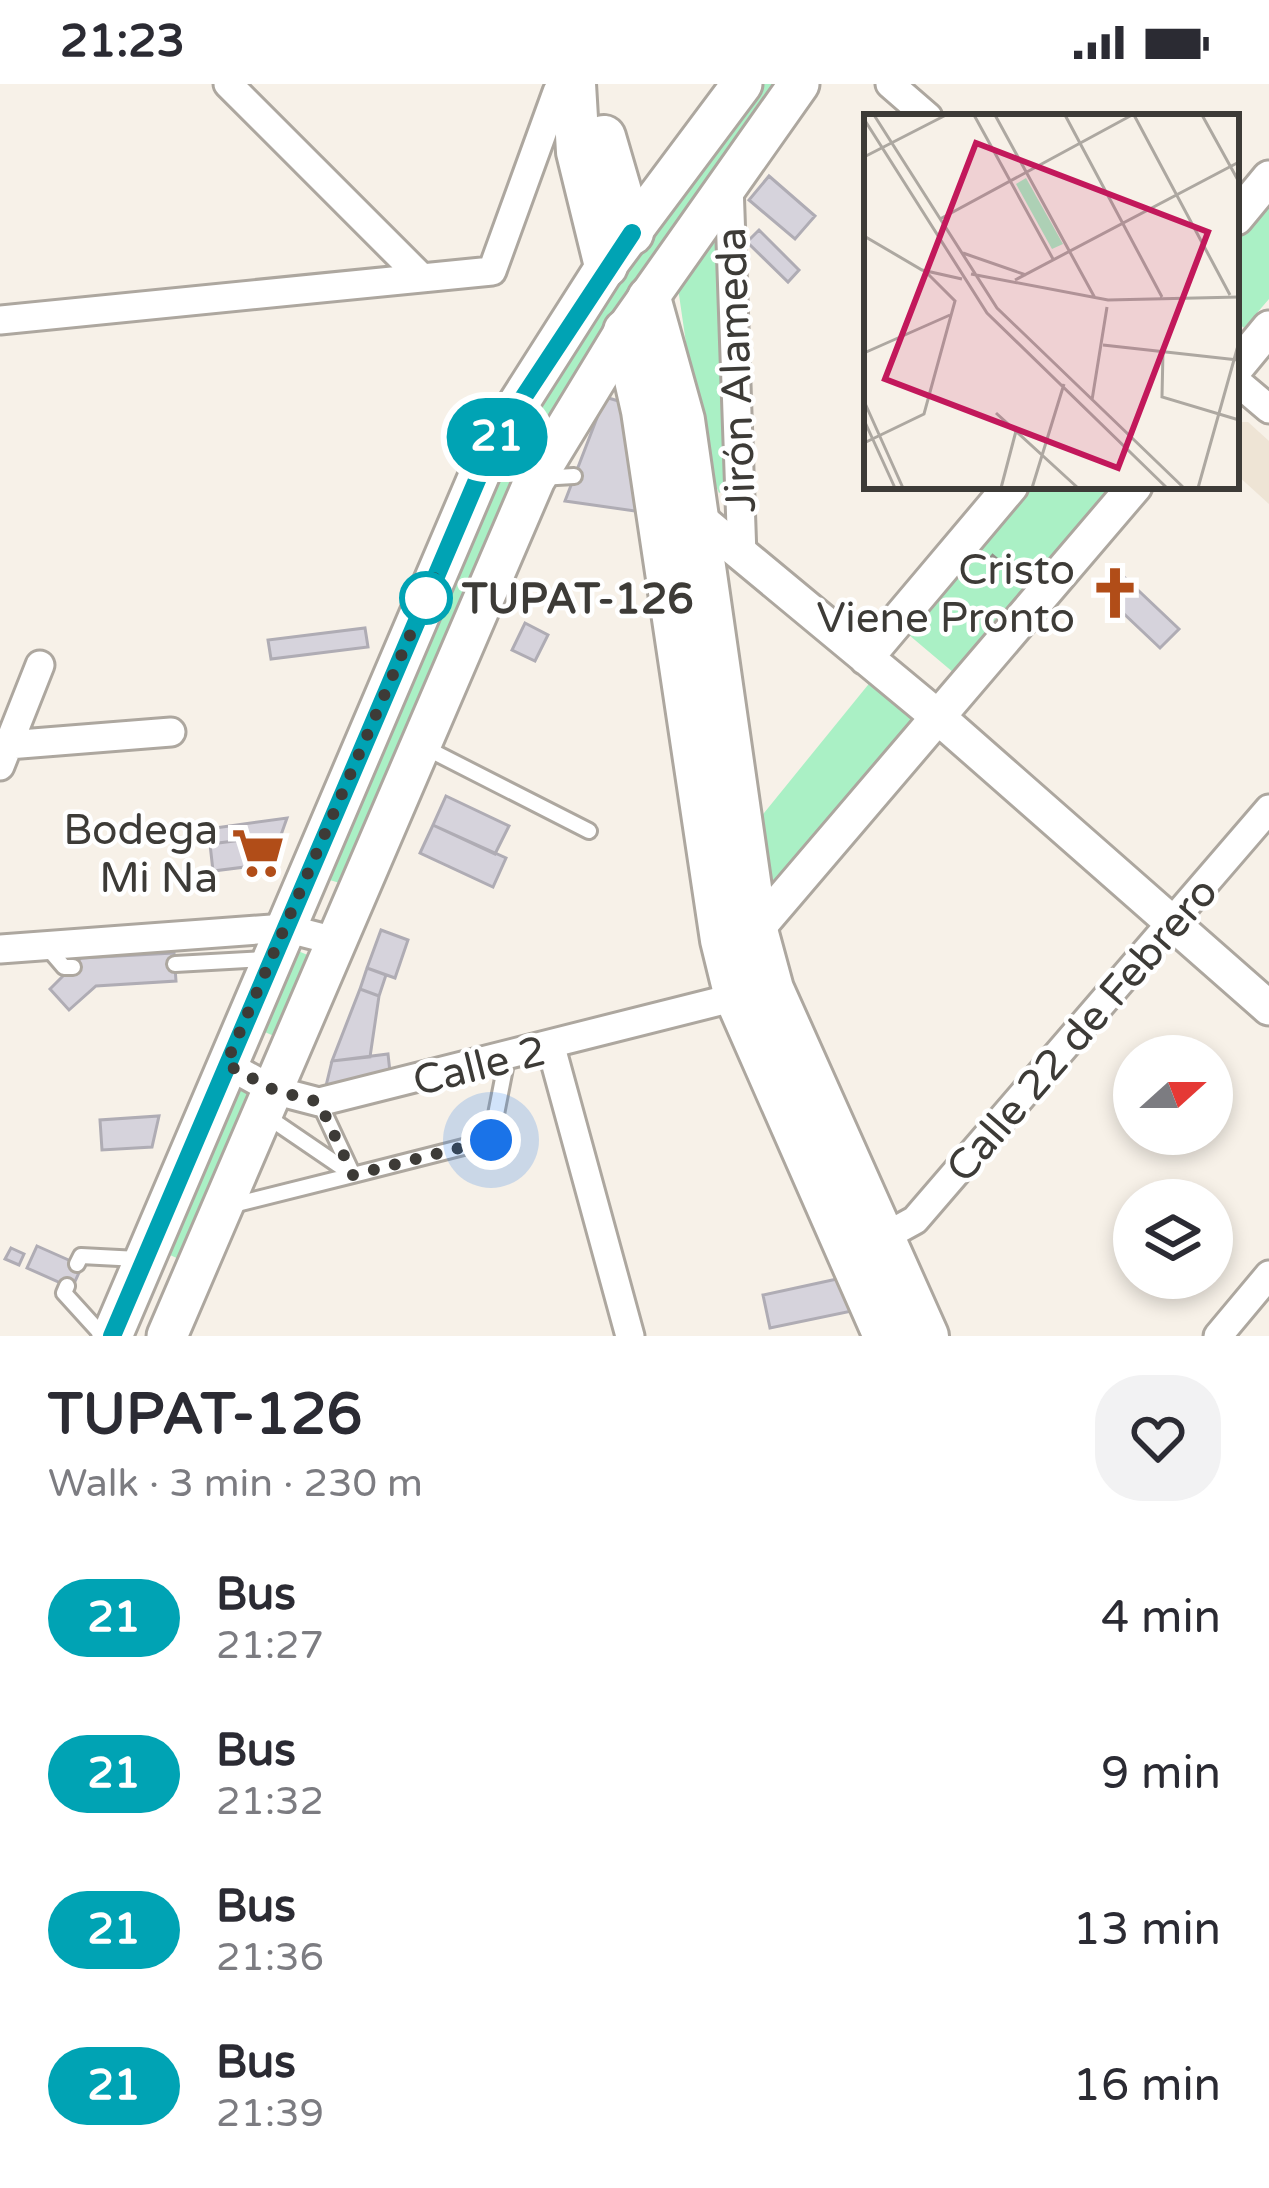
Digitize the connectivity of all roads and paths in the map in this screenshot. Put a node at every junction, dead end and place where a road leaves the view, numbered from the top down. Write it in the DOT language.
graph roads {
  1 [pos="228,84"];
  2 [pos="742,84"];
  3 [pos="799,84"];
  4 [pos="890,84"];
  5 [pos="572,87"];
  6 [pos="925,114"];
  7 [pos="1269,178"];
  8 [pos="729,184"];
  9 [pos="1239,214"];
  10 [pos="632,233"];
  11 [pos="606,266"];
  12 [pos="422,278"];
  13 [pos="637,314"];
  14 [pos="0,320"];
  15 [pos="1269,328"];
  16 [pos="1239,364"];
  17 [pos="1239,384"];
  18 [pos="1269,410"];
  19 [pos="492,445"];
  20 [pos="555,477"];
  21 [pos="1008,489"];
  22 [pos="1132,489"];
  23 [pos="697,517"];
  24 [pos="969,536"];
  25 [pos="742,556"];
  26 [pos="1040,597"];
  27 [pos="866,658"];
  28 [pos="40,665"];
  29 [pos="938,717"];
  30 [pos="171,732"];
  31 [pos="420,745"];
  32 [pos="4,756"];
  33 [pos="1269,809"];
  34 [pos="589,831"];
  35 [pos="1174,923"];
  36 [pos="756,930"];
  37 [pos="203,934"];
  38 [pos="335,941"];
  39 [pos="278,943"];
  40 [pos="46,946"];
  41 [pos="0,949"];
  42 [pos="73,967"];
  43 [pos="736,997"];
  44 [pos="1269,1008"];
  45 [pos="551,1047"];
  46 [pos="507,1058"];
  47 [pos="226,1064"];
  48 [pos="268,1102"];
  49 [pos="319,1102"];
  50 [pos="353,1175"];
  51 [pos="222,1207"];
  52 [pos="884,1237"];
  53 [pos="143,1259"];
  54 [pos="77,1264"];
  55 [pos="1269,1275"];
  56 [pos="191,1277"];
  57 [pos="67,1286"];
  58 [pos="107,1336"];
  59 [pos="167,1336"];
  60 [pos="630,1336"];
  61 [pos="885,1336"];
  62 [pos="927,1336"];
  63 [pos="1218,1336"];
  1 -- 12 [label="street"];
  2 -- 10 [label="main road"];
  3 -- 8 [label="main road"];
  4 -- 6 [label="street"];
  5 -- 10 [label="main road"];
  5 -- 11 [label="main road"];
  5 -- 12 [label="street"];
  7 -- 9 [label="street"];
  8 -- 13 [label="main road"];
  8 -- 25 [label="street, Jirón Alameda"];
  10 -- 11 [label="main road"];
  11 -- 19 [label="main road"];
  12 -- 14 [label="street"];
  13 -- 20 [label="main road"];
  13 -- 23 [label="main road"];
  13 -- 43 [label="main road"];
  15 -- 16 [label="street"];
  17 -- 18 [label="street"];
  19 -- 20 [label="main road"];
  19 -- 39 [label="main road"];
  20 -- 31 [label="main road"];
  21 -- 24 [label="street"];
  22 -- 26 [label="street"];
  23 -- 25 [label="street"];
  23 -- 36 [label="main road"];
  24 -- 26 [label="path"];
  24 -- 27 [label="street"];
  25 -- 27 [label="street"];
  26 -- 29 [label="street"];
  27 -- 29 [label="street"];
  28 -- 32 [label="street"];
  29 -- 35 [label="street"];
  29 -- 36 [label="street"];
  30 -- 32 [label="street"];
  31 -- 34 [label="lane"];
  31 -- 38 [label="main road"];
  33 -- 35 [label="street, Calle 22 de Febrero"];
  35 -- 44 [label="street"];
  35 -- 52 [label="street, Calle 22 de Febrero"];
  36 -- 52 [label="main road"];
  37 -- 39 [label="street"];
  37 -- 39 [label="lane"];
  37 -- 40 [label="street"];
  38 -- 39 [label="street"];
  38 -- 48 [label="main road"];
  39 -- 47 [label="main road"];
  40 -- 41 [label="street"];
  40 -- 42 [label="lane"];
  43 -- 45 [label="street, Calle 2"];
  43 -- 61 [label="main road"];
  45 -- 46 [label="street, Calle 2"];
  45 -- 60 [label="street"];
  46 -- 49 [label="street, Calle 2"];
  46 -- 50 [label="lane"];
  47 -- 48 [label="street, Calle 2"];
  47 -- 53 [label="main road"];
  48 -- 49 [label="street, Calle 2"];
  48 -- 50 [label="lane"];
  48 -- 51 [label="main road"];
  49 -- 50 [label="lane"];
  50 -- 51 [label="lane"];
  51 -- 56 [label="main road"];
  52 -- 62 [label="main road"];
  53 -- 54 [label="lane"];
  53 -- 56 [label="main road"];
  53 -- 58 [label="main road"];
  55 -- 63 [label="street"];
  56 -- 59 [label="main road"];
  57 -- 58 [label="lane"];
}
